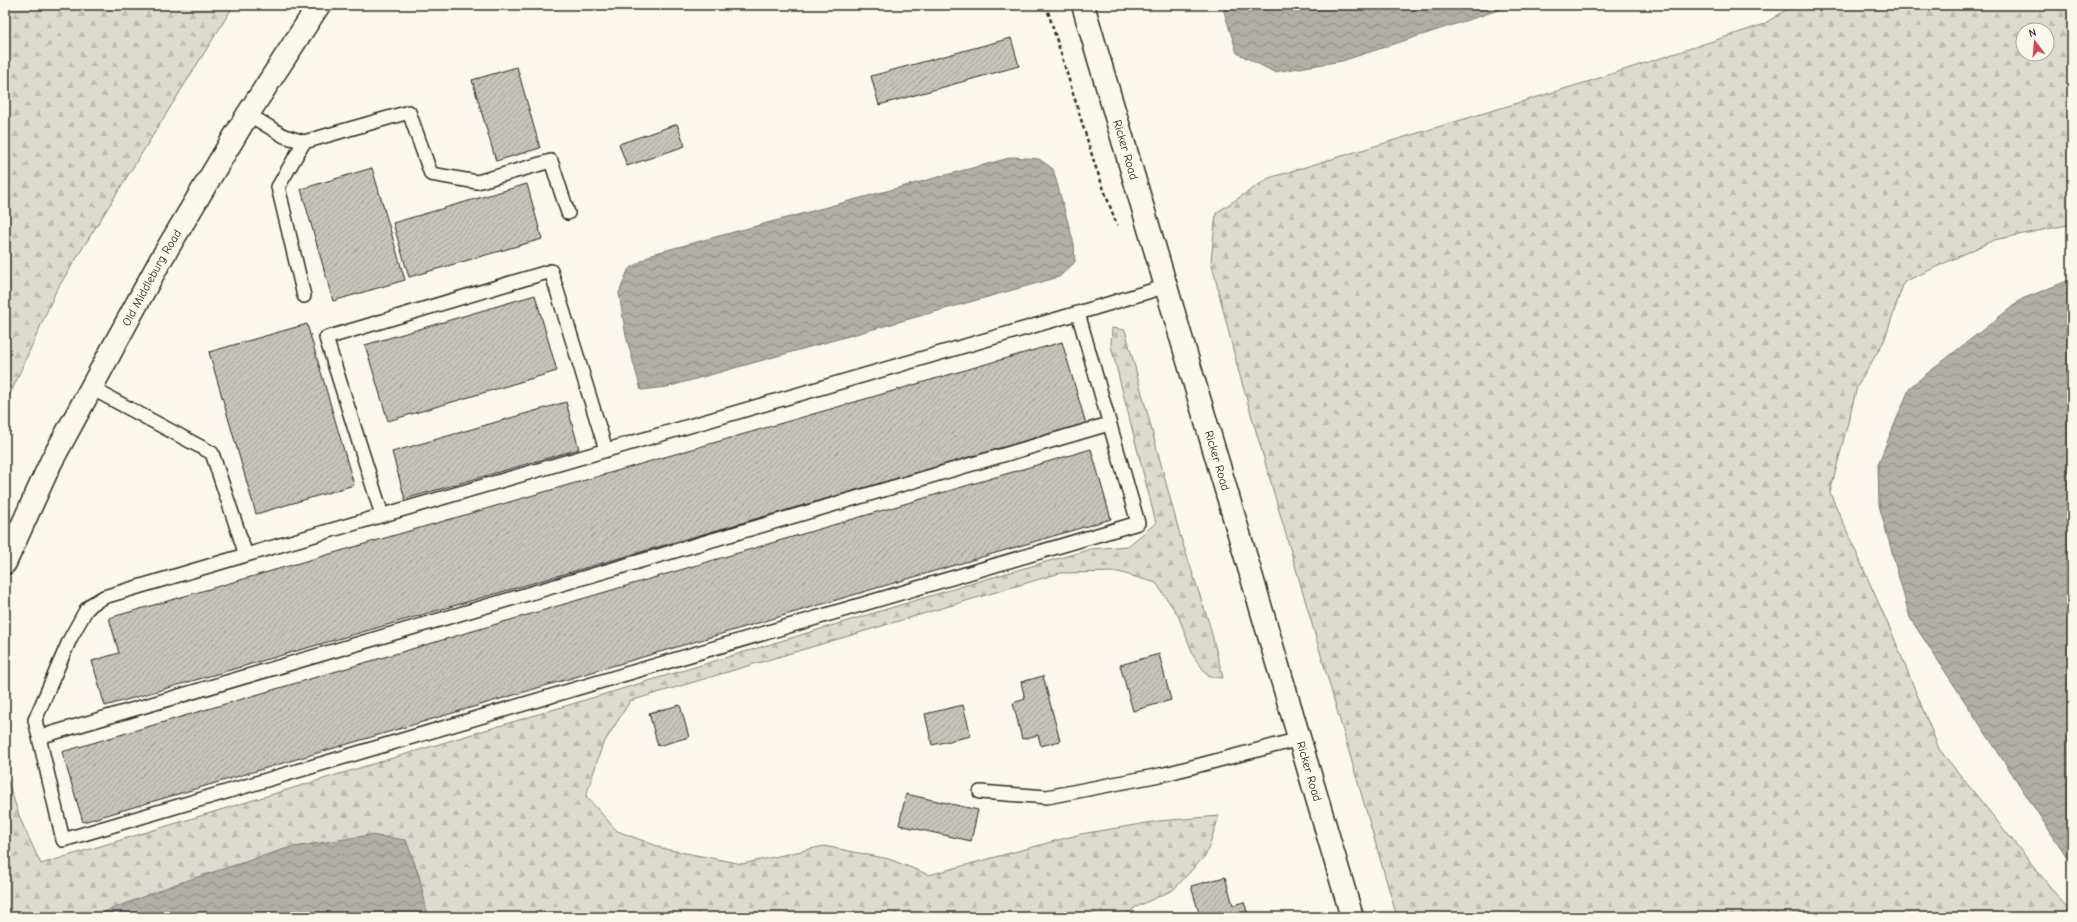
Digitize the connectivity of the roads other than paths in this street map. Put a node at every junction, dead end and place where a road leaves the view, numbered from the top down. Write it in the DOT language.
graph roads {
  1 [pos="319,5"];
  2 [pos="1083,5"];
  3 [pos="248,114"];
  4 [pos="304,142"];
  5 [pos="568,213"];
  6 [pos="1167,286"];
  7 [pos="304,296"];
  8 [pos="1078,313"];
  9 [pos="91,388"];
  10 [pos="1109,424"];
  11 [pos="606,450"];
  12 [pos="382,515"];
  13 [pos="246,555"];
  14 [pos="5,563"];
  15 [pos="39,737"];
  16 [pos="1300,739"];
  17 [pos="980,792"];
  18 [pos="1352,917"];
  1 -- 3 [label="street, Old Middleburg Road"];
  2 -- 6 [label="street, Ricker Road"];
  3 -- 4 [label="lane"];
  3 -- 9 [label="street, Old Middleburg Road"];
  4 -- 5 [label="lane"];
  4 -- 7 [label="lane"];
  6 -- 8 [label="lane"];
  6 -- 16 [label="street, Ricker Road"];
  8 -- 10 [label="lane"];
  8 -- 11 [label="lane"];
  9 -- 13 [label="lane"];
  9 -- 14 [label="street, Old Middleburg Road"];
  10 -- 15 [label="lane"];
  10 -- 15 [label="lane"];
  11 -- 12 [label="lane"];
  11 -- 12 [label="lane"];
  12 -- 13 [label="lane"];
  13 -- 15 [label="lane"];
  16 -- 17 [label="lane"];
  16 -- 18 [label="street, Ricker Road"];
}
